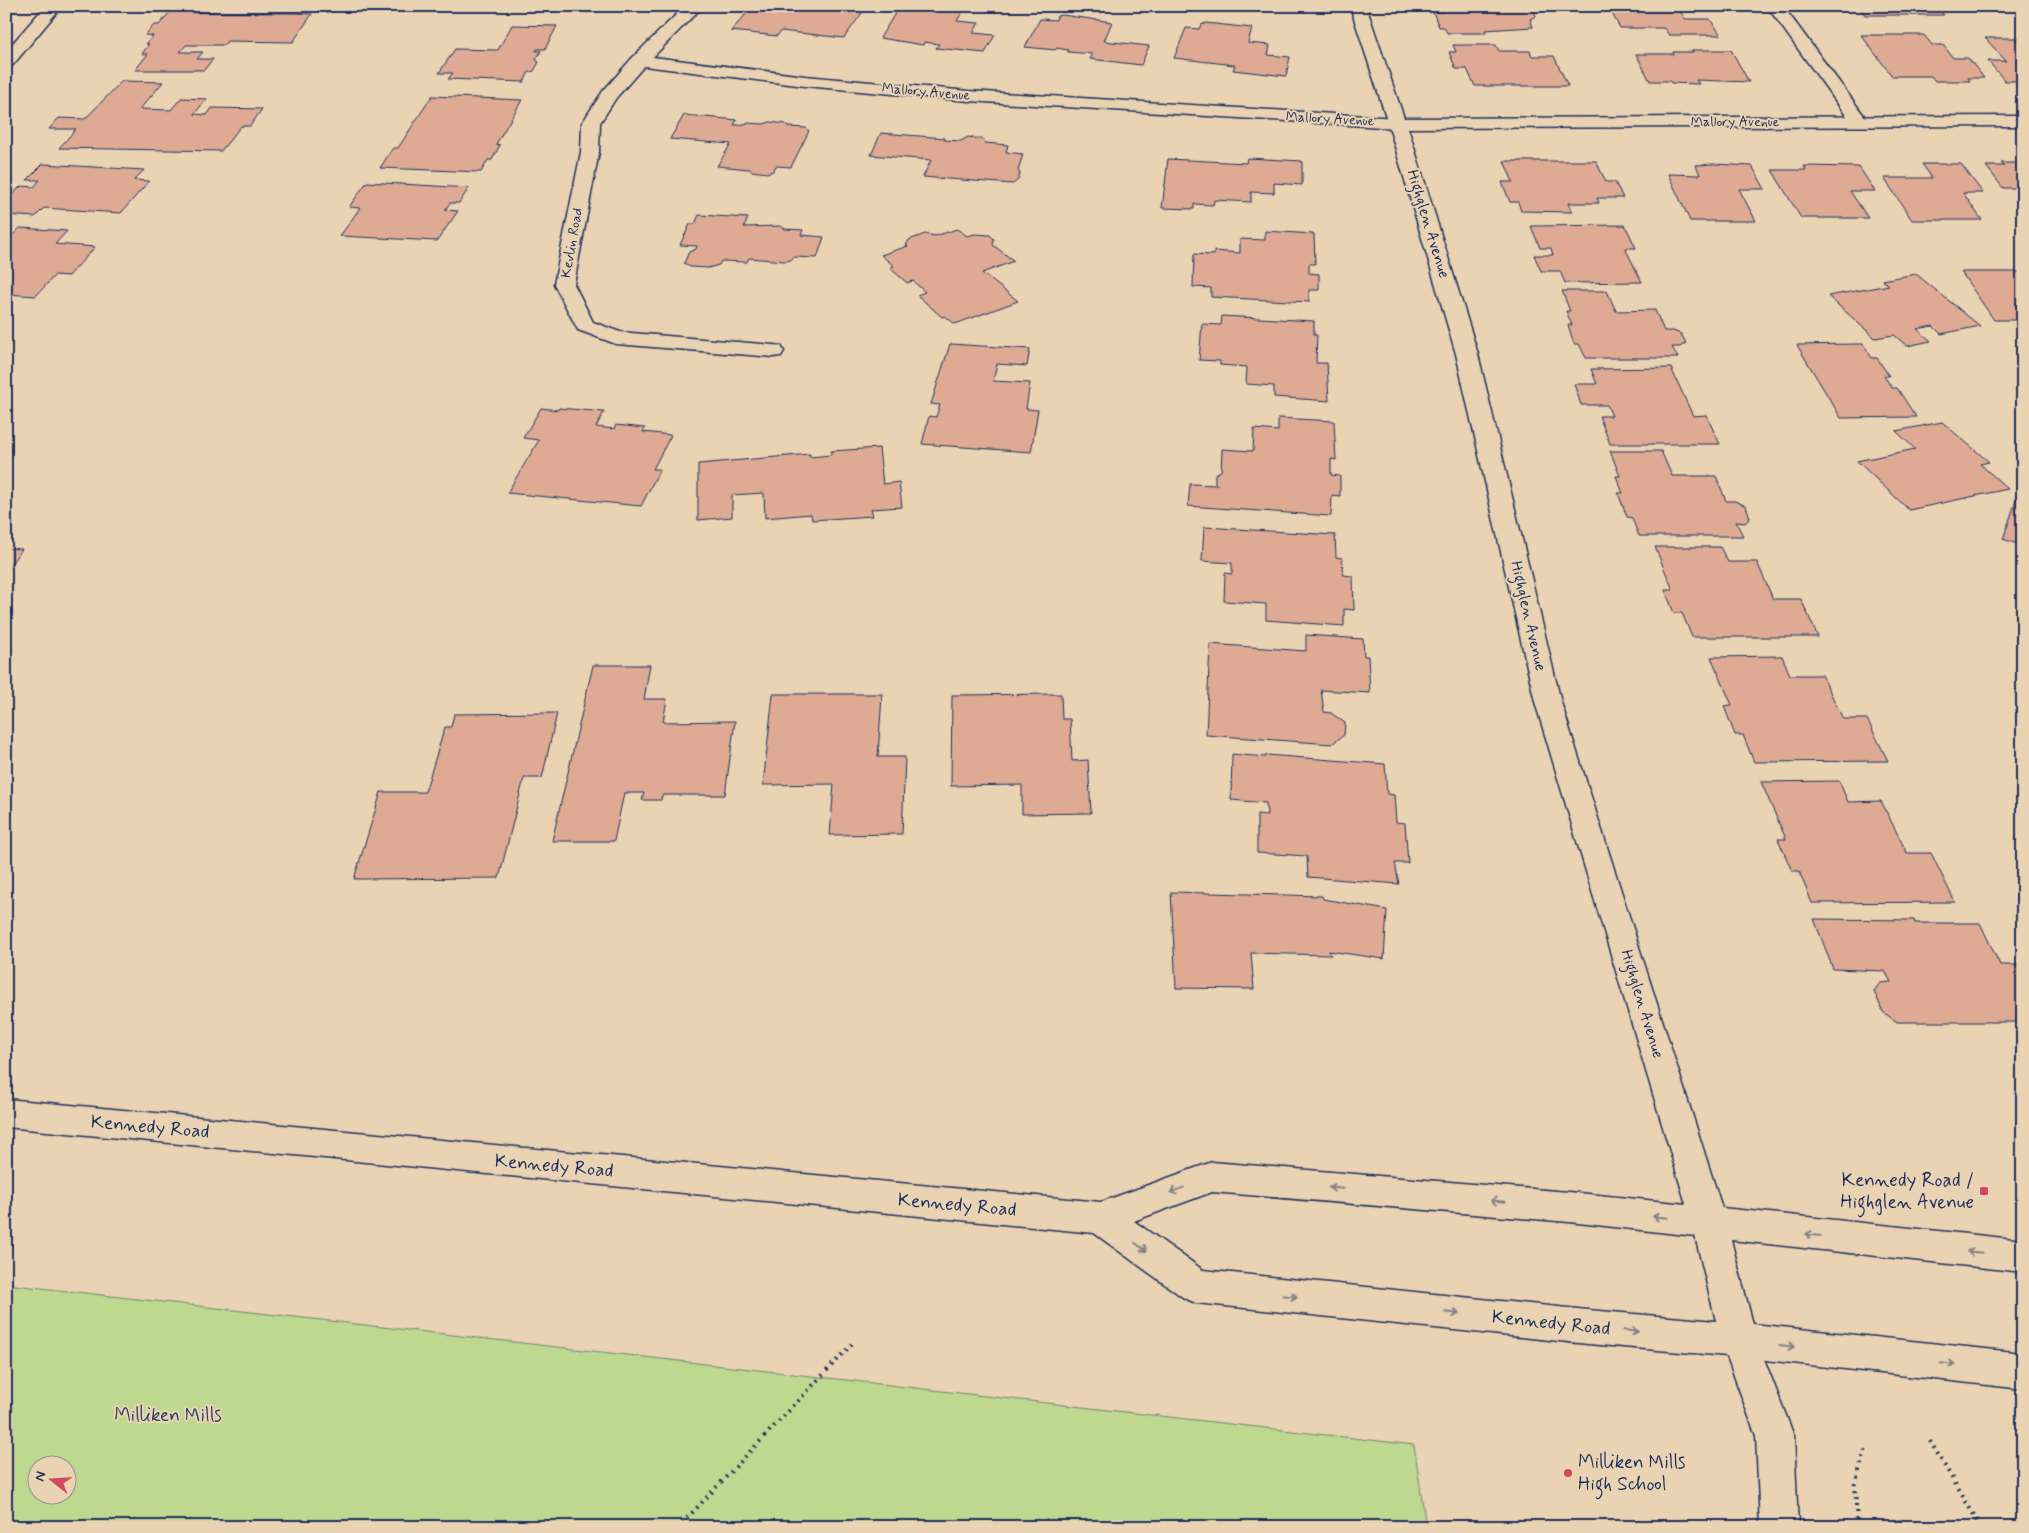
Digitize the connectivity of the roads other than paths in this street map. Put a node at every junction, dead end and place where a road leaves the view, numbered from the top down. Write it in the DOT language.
graph roads {
  1 [pos="54,6"];
  2 [pos="695,6"];
  3 [pos="1358,6"];
  4 [pos="1775,6"];
  5 [pos="640,60"];
  6 [pos="6,62"];
  7 [pos="1859,121"];
  8 [pos="2023,122"];
  9 [pos="1398,123"];
  10 [pos="773,350"];
  11 [pos="6,1114"];
  12 [pos="1101,1218"];
  13 [pos="1708,1223"];
  14 [pos="2023,1256"];
  15 [pos="1739,1340"];
  16 [pos="2023,1371"];
  17 [pos="1779,1527"];
  1 -- 6 [label="street"];
  2 -- 5 [label="street, Kevlin Road"];
  3 -- 9 [label="street, Highglen Avenue"];
  4 -- 7 [label="street"];
  5 -- 9 [label="street, Mallory Avenue"];
  5 -- 10 [label="street, Kevlin Road"];
  7 -- 8 [label="street, Mallory Avenue"];
  7 -- 9 [label="street, Mallory Avenue"];
  9 -- 13 [label="street, Highglen Avenue"];
  11 -- 12 [label="street, Kennedy Road"];
  13 -- 12 [label="street, Kennedy Road, one-way"];
  12 -- 15 [label="street, Kennedy Road, one-way"];
  14 -- 13 [label="street, Kennedy Road, one-way"];
  13 -- 15 [label="street, Highglen Avenue"];
  15 -- 16 [label="street, Kennedy Road, one-way"];
  15 -- 17 [label="street, Highglen Avenue"];
}
